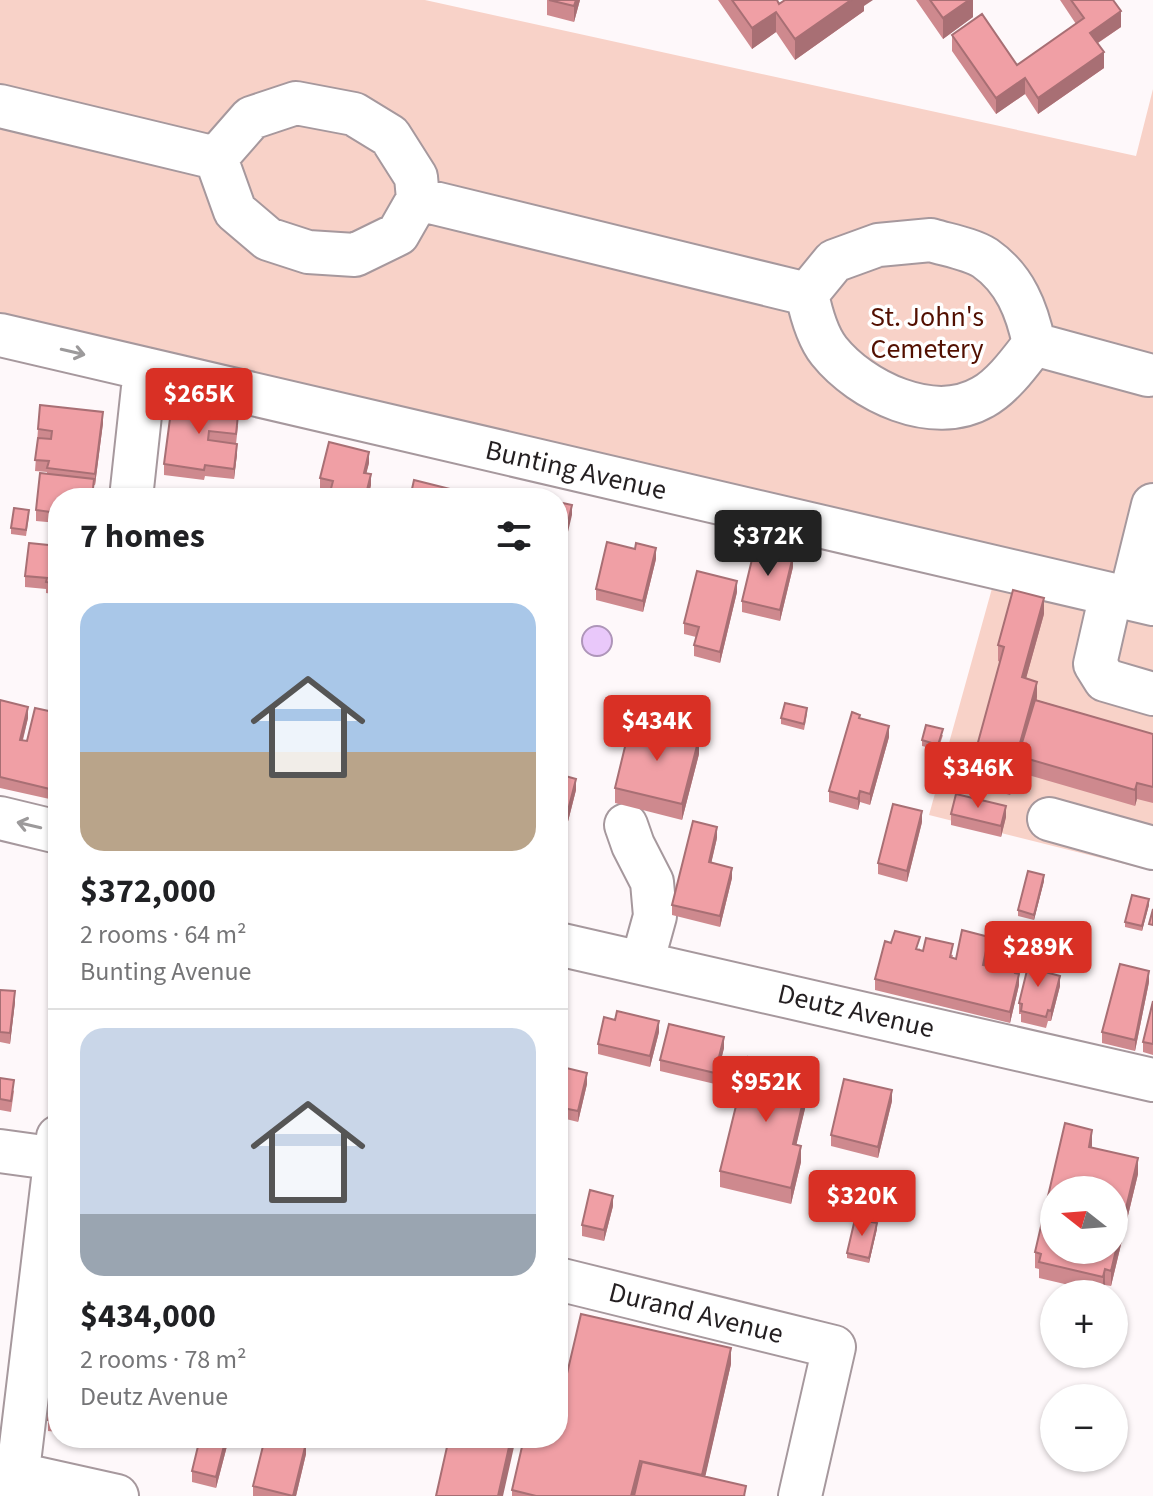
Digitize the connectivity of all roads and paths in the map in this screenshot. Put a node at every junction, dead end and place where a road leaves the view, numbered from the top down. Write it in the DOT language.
graph roads {
  1 [pos="0,106"];
  2 [pos="216,158"];
  3 [pos="418,199"];
  4 [pos="807,294"];
  5 [pos="0,335"];
  6 [pos="1034,344"];
  7 [pos="145,369"];
  8 [pos="1148,375"];
  9 [pos="132,488"];
  10 [pos="1153,505"];
  11 [pos="1131,599"];
  12 [pos="1153,694"];
  13 [pos="0,818"];
  14 [pos="1049,819"];
  15 [pos="626,825"];
  16 [pos="48,830"];
  17 [pos="1153,848"];
  18 [pos="568,946"];
  19 [pos="642,963"];
  20 [pos="1153,1080"];
  21 [pos="0,1151"];
  22 [pos="48,1151"];
  23 [pos="48,1216"];
  24 [pos="568,1281"];
  25 [pos="11,1481"];
  26 [pos="117,1496"];
  27 [pos="800,1496"];
  1 -- 2 [label="street"];
  2 -- 3 [label="street"];
  2 -- 3 [label="street"];
  3 -- 4 [label="street"];
  4 -- 6 [label="street"];
  4 -- 6 [label="street"];
  5 -- 7 [label="street, Bunting Avenue, one-way"];
  6 -- 8 [label="street"];
  7 -- 9 [label="street"];
  7 -- 11 [label="street, Bunting Avenue"];
  10 -- 11 [label="street"];
  11 -- 12 [label="street"];
  16 -- 13 [label="street, one-way"];
  14 -- 17 [label="street"];
  15 -- 19 [label="street"];
  18 -- 19 [label="street, Deutz Avenue"];
  19 -- 20 [label="street, Deutz Avenue"];
  21 -- 22 [label="street"];
  23 -- 25 [label="street"];
  24 -- 27 [label="street, Durand Avenue"];
  25 -- 26 [label="street"];
}
